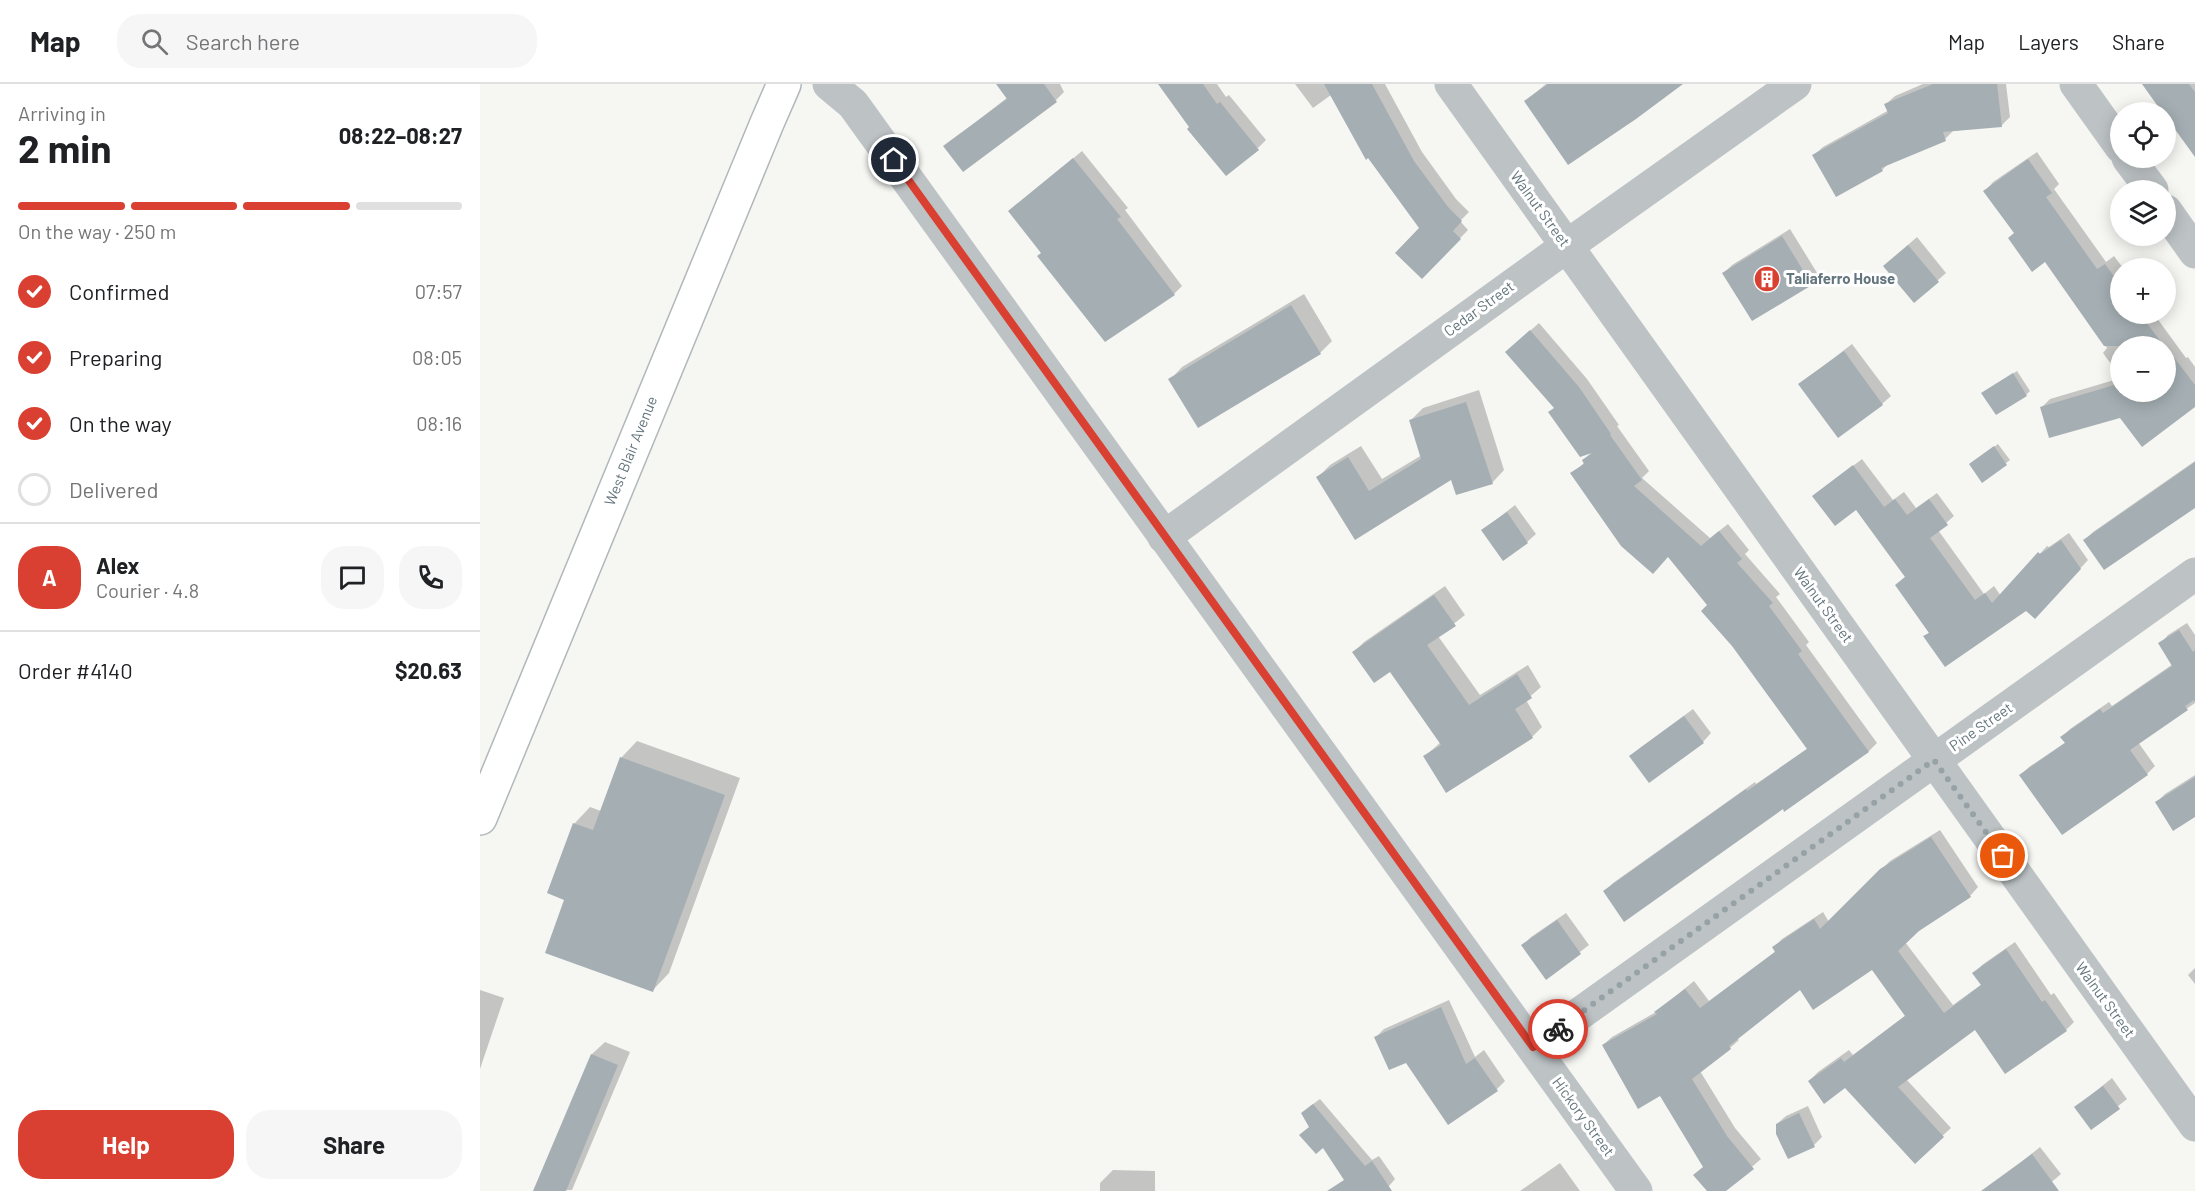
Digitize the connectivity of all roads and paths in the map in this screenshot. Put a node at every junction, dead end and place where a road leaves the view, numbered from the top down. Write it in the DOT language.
graph roads {
  1 [pos="784,84"];
  2 [pos="829,84"];
  3 [pos="1451,84"];
  4 [pos="1796,84"];
  5 [pos="2076,84"];
  6 [pos="2110,132"];
  7 [pos="2176,225"];
  8 [pos="1567,246"];
  9 [pos="2195,252"];
  10 [pos="1164,537"];
  11 [pos="2195,574"];
  12 [pos="1934,760"];
  13 [pos="480,818"];
  14 [pos="1533,1047"];
  15 [pos="2195,1125"];
  16 [pos="1636,1191"];
  1 -- 13 [label="main road, West Blair Avenue"];
  2 -- 10 [label="street, Hickory Street"];
  3 -- 8 [label="street, Walnut Street"];
  4 -- 8 [label="street, Cedar Street"];
  5 -- 6 [label="street"];
  7 -- 9 [label="street"];
  8 -- 10 [label="street, Cedar Street"];
  8 -- 12 [label="street, Walnut Street"];
  10 -- 14 [label="street, Hickory Street"];
  11 -- 12 [label="street, Pine Street"];
  12 -- 14 [label="street, Pine Street"];
  12 -- 15 [label="street, Walnut Street"];
  14 -- 16 [label="street, Hickory Street"];
}
